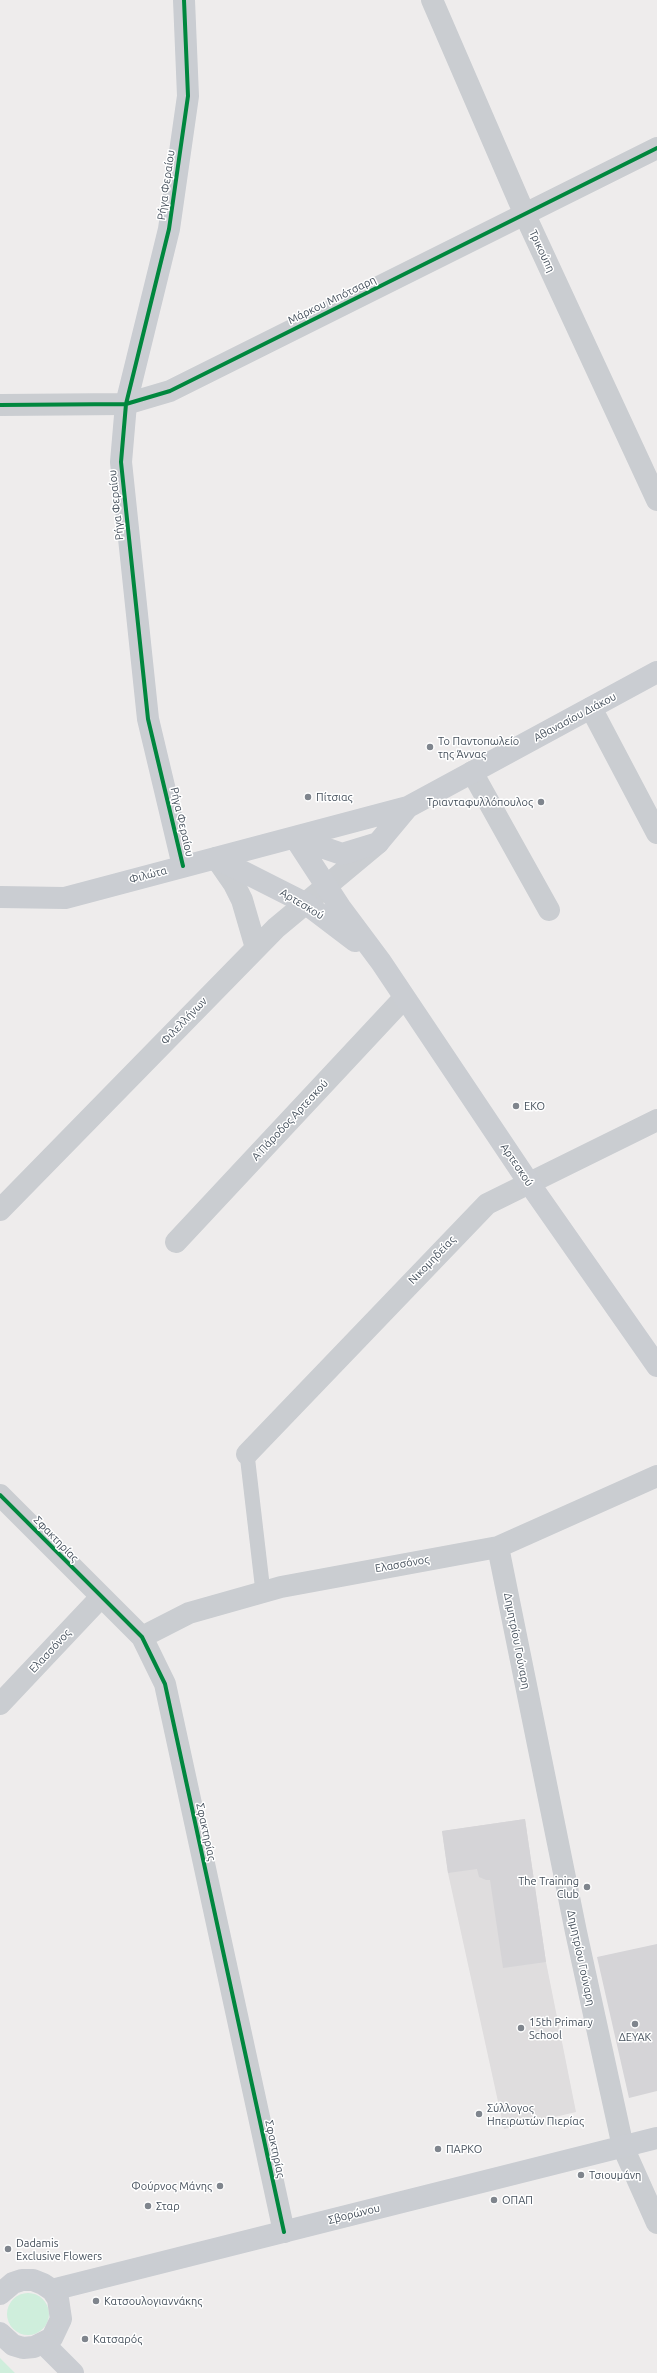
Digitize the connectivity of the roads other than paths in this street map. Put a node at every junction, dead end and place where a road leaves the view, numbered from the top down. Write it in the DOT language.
graph roads {
  1 [pos="184,0"];
  2 [pos="432,0"];
  3 [pos="657,148"];
  4 [pos="526,215"];
  5 [pos="126,404"];
  6 [pos="0,405"];
  7 [pos="657,500"];
  8 [pos="657,672"];
  9 [pos="591,708"];
  10 [pos="472,772"];
  11 [pos="408,807"];
  12 [pos="657,833"];
  13 [pos="295,838"];
  14 [pos="378,843"];
  15 [pos="216,858"];
  16 [pos="183,866"];
  17 [pos="326,886"];
  18 [pos="0,897"];
  19 [pos="305,903"];
  20 [pos="549,910"];
  21 [pos="256,948"];
  22 [pos="381,962"];
  23 [pos="404,998"];
  24 [pos="657,1120"];
  25 [pos="529,1183"];
  26 [pos="0,1210"];
  27 [pos="176,1242"];
  28 [pos="657,1366"];
  29 [pos="247,1454"];
  30 [pos="657,1476"];
  31 [pos="0,1495"];
  32 [pos="498,1547"];
  33 [pos="263,1592"];
  34 [pos="101,1597"];
  35 [pos="142,1637"];
  36 [pos="0,1704"];
  37 [pos="657,2138"];
  38 [pos="623,2147"];
  39 [pos="657,2222"];
  40 [pos="284,2232"];
  41 [pos="52,2290"];
  42 [pos="0,2294"];
  43 [pos="0,2333"];
  44 [pos="44,2344"];
  45 [pos="73,2373"];
  1 -- 5 [label="street, Ρήγα Φεραίου"];
  2 -- 4 [label="street, Τρικούπη"];
  3 -- 4 [label="street, Μάρκου Μπότσαρη"];
  4 -- 5 [label="street, Μάρκου Μπότσαρη"];
  4 -- 7 [label="street, Τρικούπη"];
  5 -- 6 [label="street, Μάρκου Μπότσαρη"];
  5 -- 16 [label="street, Ρήγα Φεραίου"];
  8 -- 9 [label="street, Αθανασίου Διάκου"];
  9 -- 10 [label="street, Αθανασίου Διάκου"];
  9 -- 12 [label="street"];
  10 -- 11 [label="street, Αθανασίου Διάκου"];
  10 -- 20 [label="street"];
  11 -- 13 [label="street, Αθανασίου Διάκου"];
  11 -- 14 [label="street, Αθανασίου Διάκου"];
  13 -- 14 [label="street"];
  13 -- 15 [label="street, Φιλώτα"];
  13 -- 17 [label="street, Αρτεσκού"];
  14 -- 17 [label="street, Φιλελλήνων"];
  15 -- 16 [label="street, Φιλώτα"];
  15 -- 19 [label="street, Αρτεσκού"];
  15 -- 21 [label="street"];
  16 -- 18 [label="street, Φιλώτα"];
  17 -- 19 [label="street, Φιλελλήνων"];
  17 -- 22 [label="street, Αρτεσκού"];
  19 -- 21 [label="street, Φιλελλήνων"];
  19 -- 22 [label="street, Αρτεσκού"];
  21 -- 26 [label="street, Φιλελλήνων"];
  22 -- 23 [label="street, Αρτεσκού"];
  23 -- 25 [label="street, Αρτεσκού"];
  23 -- 27 [label="street, Α΄ Πάροδος Αρτεσκού"];
  24 -- 25 [label="street, Νικομηδείας"];
  25 -- 28 [label="street, Αρτεσκού"];
  25 -- 29 [label="street, Νικομηδείας"];
  29 -- 33 [label="lane"];
  30 -- 32 [label="street, Ελασσόνος"];
  31 -- 34 [label="street, Σφακτηρίας"];
  32 -- 33 [label="street, Ελασσόνος"];
  32 -- 38 [label="street, Δημητρίου Γούναρη"];
  33 -- 35 [label="street, Ελασσόνος"];
  34 -- 35 [label="street, Σφακτηρίας"];
  34 -- 36 [label="street, Ελασσόνος"];
  35 -- 40 [label="street, Σφακτηρίας"];
  37 -- 38 [label="street, Σβορώνου"];
  38 -- 39 [label="street, Δημητρίου Γούναρη"];
  38 -- 40 [label="street, Σβορώνου"];
  40 -- 41 [label="street, Σβορώνου"];
  41 -- 42 [label="street"];
  41 -- 44 [label="street"];
  43 -- 44 [label="street"];
  44 -- 45 [label="street"];
}
